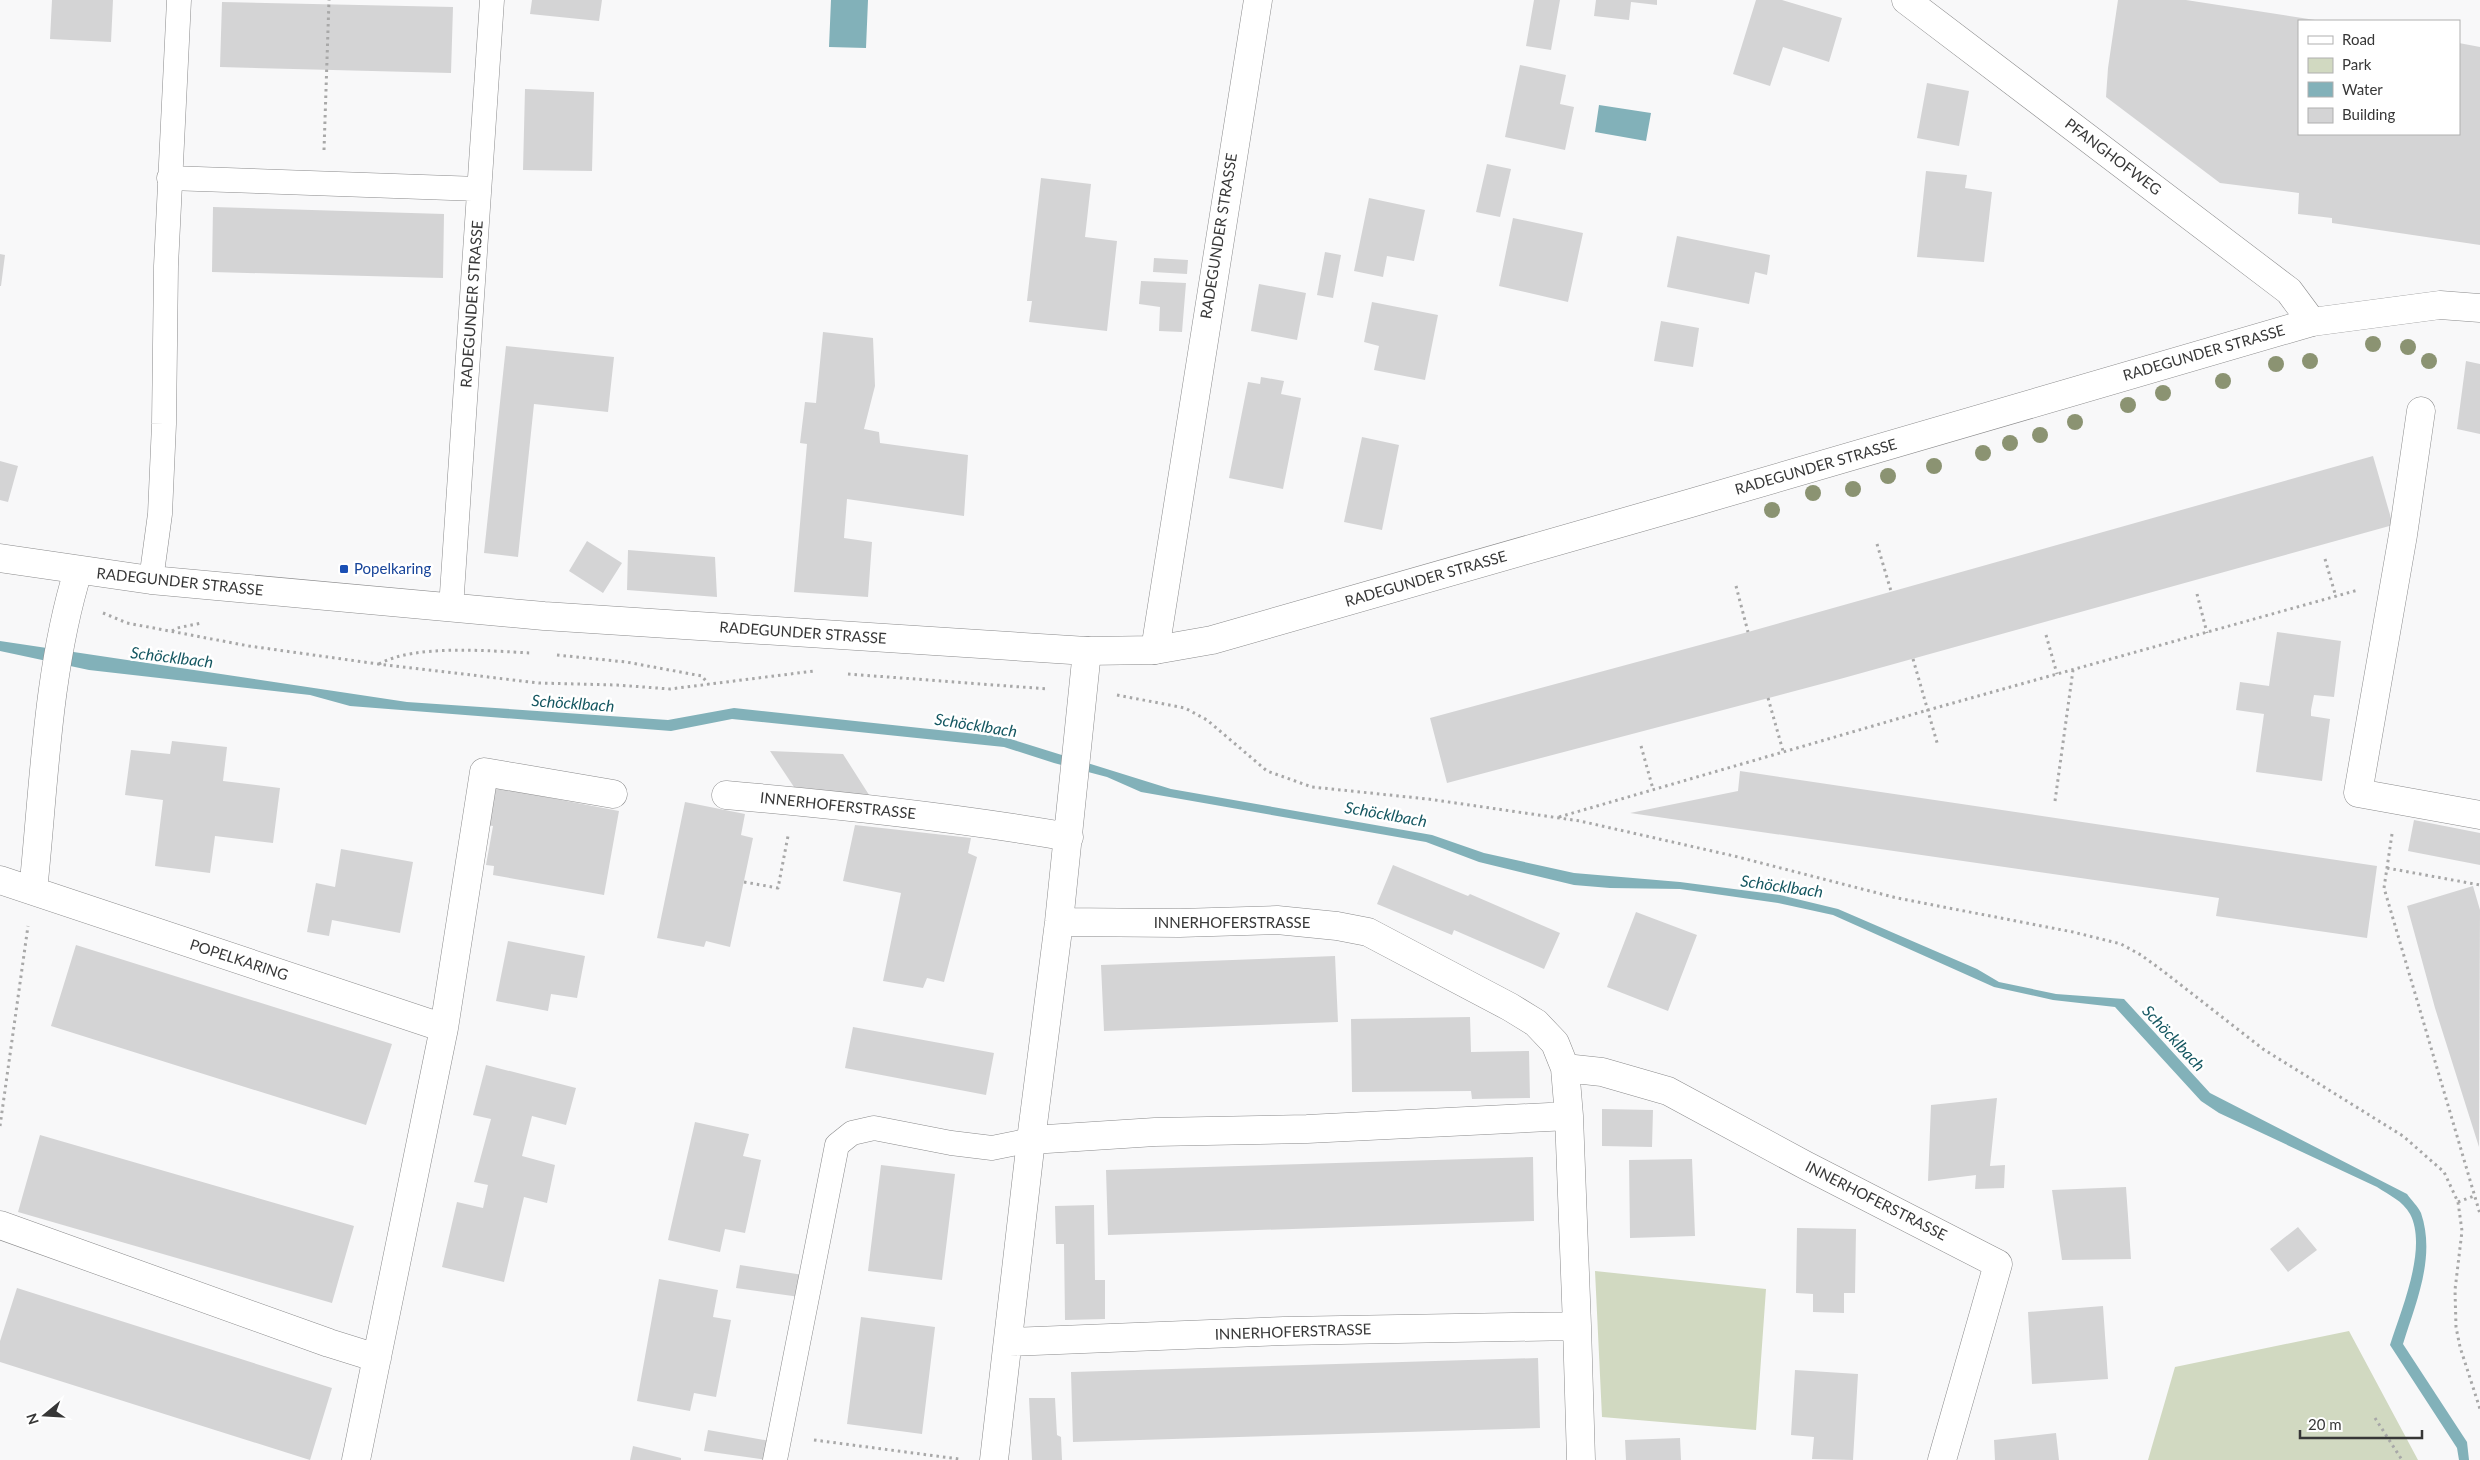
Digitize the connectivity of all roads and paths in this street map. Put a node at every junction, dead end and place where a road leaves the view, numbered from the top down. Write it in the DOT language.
graph roads {
  1 [pos="179,0"];
  2 [pos="330,0"];
  3 [pos="492,0"];
  4 [pos="1258,0"];
  5 [pos="1906,0"];
  6 [pos="324,154"];
  7 [pos="169,178"];
  8 [pos="479,189"];
  9 [pos="2480,308"];
  10 [pos="2312,322"];
  11 [pos="2421,411"];
  12 [pos="1877,544"];
  13 [pos="0,558"];
  14 [pos="2325,559"];
  15 [pos="78,571"];
  16 [pos="151,580"];
  17 [pos="2395,580"];
  18 [pos="1736,586"];
  19 [pos="1891,592"];
  20 [pos="2197,594"];
  21 [pos="2336,597"];
  22 [pos="451,608"];
  23 [pos="94,610"];
  24 [pos="1748,632"];
  25 [pos="2207,633"];
  26 [pos="2046,635"];
  27 [pos="1155,650"];
  28 [pos="1087,651"];
  29 [pos="537,653"];
  30 [pos="555,655"];
  31 [pos="1913,658"];
  32 [pos="378,664"];
  33 [pos="2073,670"];
  34 [pos="823,672"];
  35 [pos="842,674"];
  36 [pos="2057,674"];
  37 [pos="710,686"];
  38 [pos="1083,692"];
  39 [pos="1768,698"];
  40 [pos="1928,710"];
  41 [pos="1641,746"];
  42 [pos="1938,746"];
  43 [pos="1783,751"];
  44 [pos="1653,789"];
  45 [pos="613,794"];
  46 [pos="726,795"];
  47 [pos="2397,799"];
  48 [pos="794,801"];
  49 [pos="2055,801"];
  50 [pos="2480,815"];
  51 [pos="1556,818"];
  52 [pos="1068,837"];
  53 [pos="2387,868"];
  54 [pos="0,880"];
  55 [pos="744,882"];
  56 [pos="2480,885"];
  57 [pos="33,891"];
  58 [pos="1060,922"];
  59 [pos="444,1028"];
  60 [pos="1565,1068"];
  61 [pos="1569,1116"];
  62 [pos="0,1126"];
  63 [pos="1031,1140"];
  64 [pos="2474,1196"];
  65 [pos="2458,1202"];
  66 [pos="2480,1214"];
  67 [pos="0,1225"];
  68 [pos="1577,1326"];
  69 [pos="1009,1342"];
  70 [pos="377,1358"];
  71 [pos="2480,1408"];
  72 [pos="2375,1418"];
  73 [pos="781,1436"];
  74 [pos="356,1460"];
  75 [pos="775,1460"];
  76 [pos="964,1460"];
  77 [pos="994,1460"];
  78 [pos="1581,1460"];
  79 [pos="1942,1460"];
  80 [pos="2402,1460"];
  1 -- 7 [label="lane"];
  2 -- 6 [label="path"];
  3 -- 8 [label="lane, RADEGUNDER STRASSE"];
  4 -- 27 [label="street, RADEGUNDER STRASSE"];
  5 -- 10 [label="street, PFANGHOFWEG"];
  7 -- 8 [label="lane"];
  7 -- 16 [label="lane"];
  8 -- 22 [label="lane, RADEGUNDER STRASSE"];
  9 -- 10 [label="street, RADEGUNDER STRASSE"];
  10 -- 27 [label="street, RADEGUNDER STRASSE"];
  11 -- 17 [label="street"];
  12 -- 19 [label="path"];
  13 -- 15 [label="street, RADEGUNDER STRASSE"];
  14 -- 21 [label="path"];
  15 -- 16 [label="street, RADEGUNDER STRASSE"];
  15 -- 57 [label="street"];
  16 -- 22 [label="street, RADEGUNDER STRASSE"];
  17 -- 21 [label="path"];
  17 -- 47 [label="street"];
  18 -- 24 [label="path"];
  20 -- 25 [label="path"];
  21 -- 25 [label="path"];
  22 -- 28 [label="street, RADEGUNDER STRASSE"];
  23 -- 32 [label="path"];
  25 -- 33 [label="path"];
  26 -- 36 [label="path"];
  27 -- 28 [label="street, RADEGUNDER STRASSE"];
  28 -- 38 [label="street"];
  29 -- 32 [label="path"];
  30 -- 37 [label="path"];
  31 -- 40 [label="path"];
  32 -- 37 [label="path"];
  33 -- 36 [label="path"];
  33 -- 49 [label="path"];
  34 -- 37 [label="path"];
  35 -- 38 [label="path"];
  36 -- 40 [label="path"];
  38 -- 51 [label="path"];
  38 -- 52 [label="street"];
  39 -- 43 [label="path"];
  40 -- 42 [label="path"];
  40 -- 43 [label="path"];
  41 -- 44 [label="path"];
  43 -- 44 [label="path"];
  44 -- 51 [label="path"];
  45 -- 59 [label="street"];
  46 -- 48 [label="street, INNERHOFERSTRASSE"];
  47 -- 50 [label="street"];
  47 -- 53 [label="path"];
  48 -- 52 [label="street, INNERHOFERSTRASSE"];
  48 -- 55 [label="path"];
  51 -- 65 [label="path"];
  52 -- 58 [label="street"];
  53 -- 56 [label="path"];
  53 -- 64 [label="path"];
  54 -- 57 [label="street, POPELKARING"];
  57 -- 59 [label="street, POPELKARING"];
  57 -- 62 [label="path"];
  58 -- 60 [label="street, INNERHOFERSTRASSE"];
  58 -- 63 [label="street"];
  59 -- 70 [label="street"];
  60 -- 61 [label="street, INNERHOFERSTRASSE"];
  60 -- 79 [label="street, INNERHOFERSTRASSE"];
  61 -- 63 [label="street"];
  61 -- 68 [label="street, INNERHOFERSTRASSE"];
  63 -- 69 [label="street"];
  63 -- 73 [label="lane"];
  64 -- 65 [label="path"];
  64 -- 66 [label="path"];
  65 -- 71 [label="path"];
  67 -- 70 [label="street"];
  68 -- 69 [label="street, INNERHOFERSTRASSE"];
  68 -- 78 [label="street, INNERHOFERSTRASSE"];
  69 -- 77 [label="street"];
  70 -- 74 [label="street"];
  72 -- 80 [label="path"];
  73 -- 75 [label="lane"];
  73 -- 76 [label="path"];
}
